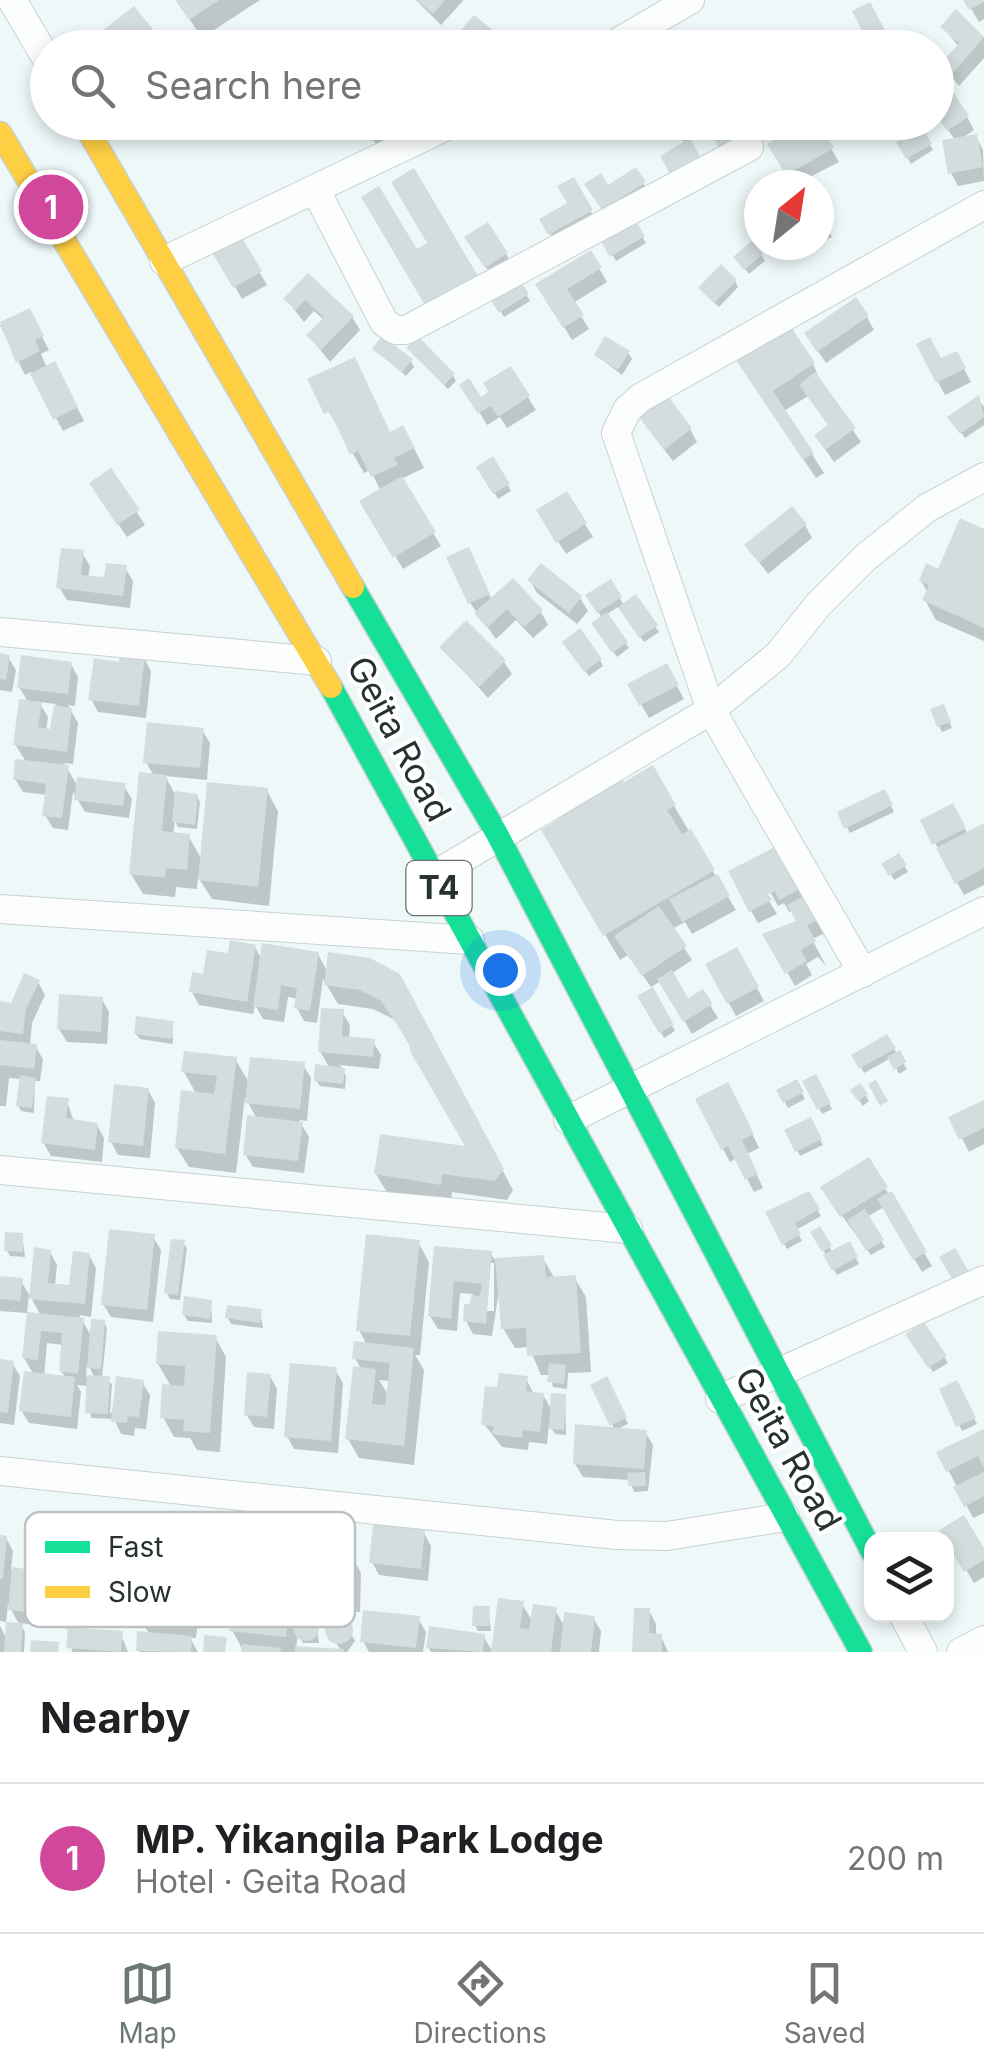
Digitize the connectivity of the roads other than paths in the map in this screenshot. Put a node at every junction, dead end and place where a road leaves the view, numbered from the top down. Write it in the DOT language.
graph roads {
  1 [pos="12,0"];
  2 [pos="690,0"];
  3 [pos="30,30"];
  4 [pos="639,30"];
  5 [pos="0,134"];
  6 [pos="93,140"];
  7 [pos="419,140"];
  8 [pos="749,147"];
  9 [pos="316,191"];
  10 [pos="984,205"];
  11 [pos="164,261"];
  12 [pos="984,477"];
  13 [pos="0,632"];
  14 [pos="317,661"];
  15 [pos="711,710"];
  16 [pos="499,838"];
  17 [pos="433,876"];
  18 [pos="0,909"];
  19 [pos="984,911"];
  20 [pos="470,940"];
  21 [pos="863,972"];
  22 [pos="632,1089"];
  23 [pos="568,1120"];
  24 [pos="0,1170"];
  25 [pos="628,1229"];
  26 [pos="984,1280"];
  27 [pos="778,1371"];
  28 [pos="720,1399"];
  29 [pos="0,1470"];
  30 [pos="785,1517"];
  31 [pos="864,1537"];
  32 [pos="908,1622"];
  33 [pos="984,1640"];
  34 [pos="861,1652"];
  35 [pos="923,1652"];
  36 [pos="962,1652"];
  1 -- 3 [label="street"];
  2 -- 4 [label="street"];
  5 -- 14 [label="main road, Geita Road / T4"];
  6 -- 11 [label="main road"];
  7 -- 9 [label="street"];
  8 -- 9 [label="street"];
  9 -- 11 [label="street"];
  10 -- 15 [label="street"];
  11 -- 16 [label="main road"];
  12 -- 15 [label="street"];
  13 -- 14 [label="street"];
  14 -- 17 [label="main road, Geita Road / T4"];
  15 -- 16 [label="street"];
  15 -- 21 [label="street"];
  16 -- 17 [label="street"];
  16 -- 22 [label="main road"];
  17 -- 20 [label="main road, Geita Road / T4"];
  18 -- 20 [label="street"];
  19 -- 21 [label="street"];
  20 -- 23 [label="main road, Geita Road / T4"];
  21 -- 22 [label="street"];
  22 -- 23 [label="street"];
  22 -- 27 [label="main road"];
  23 -- 25 [label="main road, Geita Road / T4"];
  24 -- 25 [label="street"];
  25 -- 28 [label="main road, Geita Road / T4"];
  26 -- 27 [label="street"];
  27 -- 28 [label="street"];
  27 -- 31 [label="main road"];
  28 -- 30 [label="main road, Geita Road / T4"];
  29 -- 30 [label="street"];
  30 -- 34 [label="main road, Geita Road / T4"];
  32 -- 35 [label="street"];
  33 -- 36 [label="street"];
}
